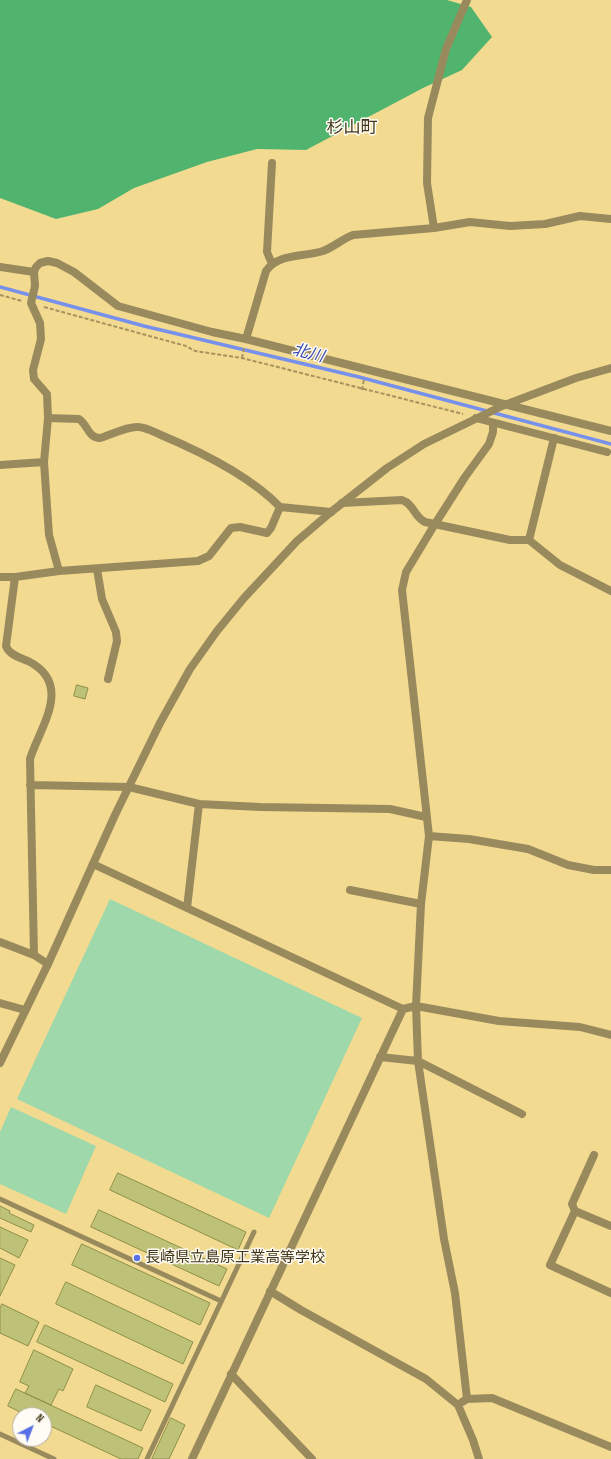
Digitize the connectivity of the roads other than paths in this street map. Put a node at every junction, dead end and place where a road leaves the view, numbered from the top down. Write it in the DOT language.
graph roads {
  1 [pos="467,0"];
  2 [pos="272,163"];
  3 [pos="611,219"];
  4 [pos="434,228"];
  5 [pos="272,264"];
  6 [pos="0,267"];
  7 [pos="34,272"];
  8 [pos="246,339"];
  9 [pos="611,368"];
  10 [pos="504,405"];
  11 [pos="480,416"];
  12 [pos="48,418"];
  13 [pos="493,423"];
  14 [pos="611,431"];
  15 [pos="554,438"];
  16 [pos="607,452"];
  17 [pos="44,462"];
  18 [pos="0,465"];
  19 [pos="342,503"];
  20 [pos="280,507"];
  21 [pos="331,512"];
  22 [pos="435,524"];
  23 [pos="529,540"];
  24 [pos="97,569"];
  25 [pos="59,571"];
  26 [pos="0,577"];
  27 [pos="15,577"];
  28 [pos="611,591"];
  29 [pos="108,679"];
  30 [pos="30,785"];
  31 [pos="129,787"];
  32 [pos="200,804"];
  33 [pos="426,817"];
  34 [pos="429,836"];
  35 [pos="93,864"];
  36 [pos="611,870"];
  37 [pos="350,890"];
  38 [pos="421,904"];
  39 [pos="187,908"];
  40 [pos="0,942"];
  41 [pos="34,955"];
  42 [pos="48,964"];
  43 [pos="0,1003"];
  44 [pos="416,1006"];
  45 [pos="403,1009"];
  46 [pos="25,1010"];
  47 [pos="611,1035"];
  48 [pos="380,1057"];
  49 [pos="418,1061"];
  50 [pos="0,1063"];
  51 [pos="522,1114"];
  52 [pos="594,1154"];
  53 [pos="0,1199"];
  54 [pos="575,1211"];
  55 [pos="611,1226"];
  56 [pos="254,1232"];
  57 [pos="270,1291"];
  58 [pos="611,1293"];
  59 [pos="221,1301"];
  60 [pos="231,1374"];
  61 [pos="467,1399"];
  62 [pos="458,1405"];
  63 [pos="0,1434"];
  64 [pos="611,1447"];
  65 [pos="54,1459"];
  66 [pos="147,1459"];
  67 [pos="192,1459"];
  68 [pos="312,1459"];
  69 [pos="479,1459"];
  1 -- 4 [label="street"];
  2 -- 5 [label="street"];
  3 -- 4 [label="street"];
  4 -- 5 [label="street"];
  5 -- 8 [label="street"];
  6 -- 7 [label="street"];
  7 -- 8 [label="street"];
  7 -- 12 [label="street"];
  8 -- 10 [label="street"];
  9 -- 10 [label="street"];
  10 -- 11 [label="street"];
  10 -- 14 [label="street"];
  11 -- 13 [label="street"];
  11 -- 19 [label="street"];
  12 -- 17 [label="street"];
  12 -- 20 [label="street"];
  13 -- 15 [label="street"];
  13 -- 22 [label="street"];
  15 -- 16 [label="street"];
  15 -- 23 [label="street"];
  17 -- 18 [label="street"];
  17 -- 25 [label="street"];
  19 -- 21 [label="street"];
  19 -- 22 [label="street"];
  20 -- 21 [label="street"];
  20 -- 24 [label="street"];
  21 -- 31 [label="street"];
  22 -- 23 [label="street"];
  22 -- 33 [label="street"];
  23 -- 28 [label="street"];
  24 -- 25 [label="street"];
  24 -- 29 [label="street"];
  25 -- 27 [label="street"];
  26 -- 27 [label="street"];
  27 -- 30 [label="street"];
  30 -- 31 [label="street"];
  30 -- 41 [label="street"];
  31 -- 32 [label="street"];
  31 -- 35 [label="street"];
  32 -- 33 [label="street"];
  32 -- 39 [label="street"];
  33 -- 34 [label="street"];
  34 -- 36 [label="street"];
  34 -- 38 [label="street"];
  35 -- 39 [label="street"];
  35 -- 42 [label="street"];
  37 -- 38 [label="street"];
  38 -- 44 [label="street"];
  39 -- 45 [label="street"];
  40 -- 41 [label="street"];
  41 -- 42 [label="street"];
  42 -- 46 [label="street"];
  43 -- 46 [label="street"];
  44 -- 45 [label="street"];
  44 -- 47 [label="street"];
  44 -- 49 [label="street"];
  45 -- 48 [label="street"];
  46 -- 50 [label="street"];
  48 -- 49 [label="street"];
  48 -- 57 [label="street"];
  49 -- 51 [label="street"];
  49 -- 61 [label="street"];
  52 -- 54 [label="street"];
  53 -- 59 [label="lane"];
  54 -- 55 [label="street"];
  54 -- 58 [label="street"];
  56 -- 59 [label="lane"];
  57 -- 60 [label="street"];
  57 -- 62 [label="street"];
  59 -- 66 [label="lane"];
  60 -- 67 [label="street"];
  60 -- 68 [label="street"];
  61 -- 62 [label="street"];
  61 -- 64 [label="street"];
  62 -- 69 [label="street"];
  63 -- 65 [label="lane"];
}
